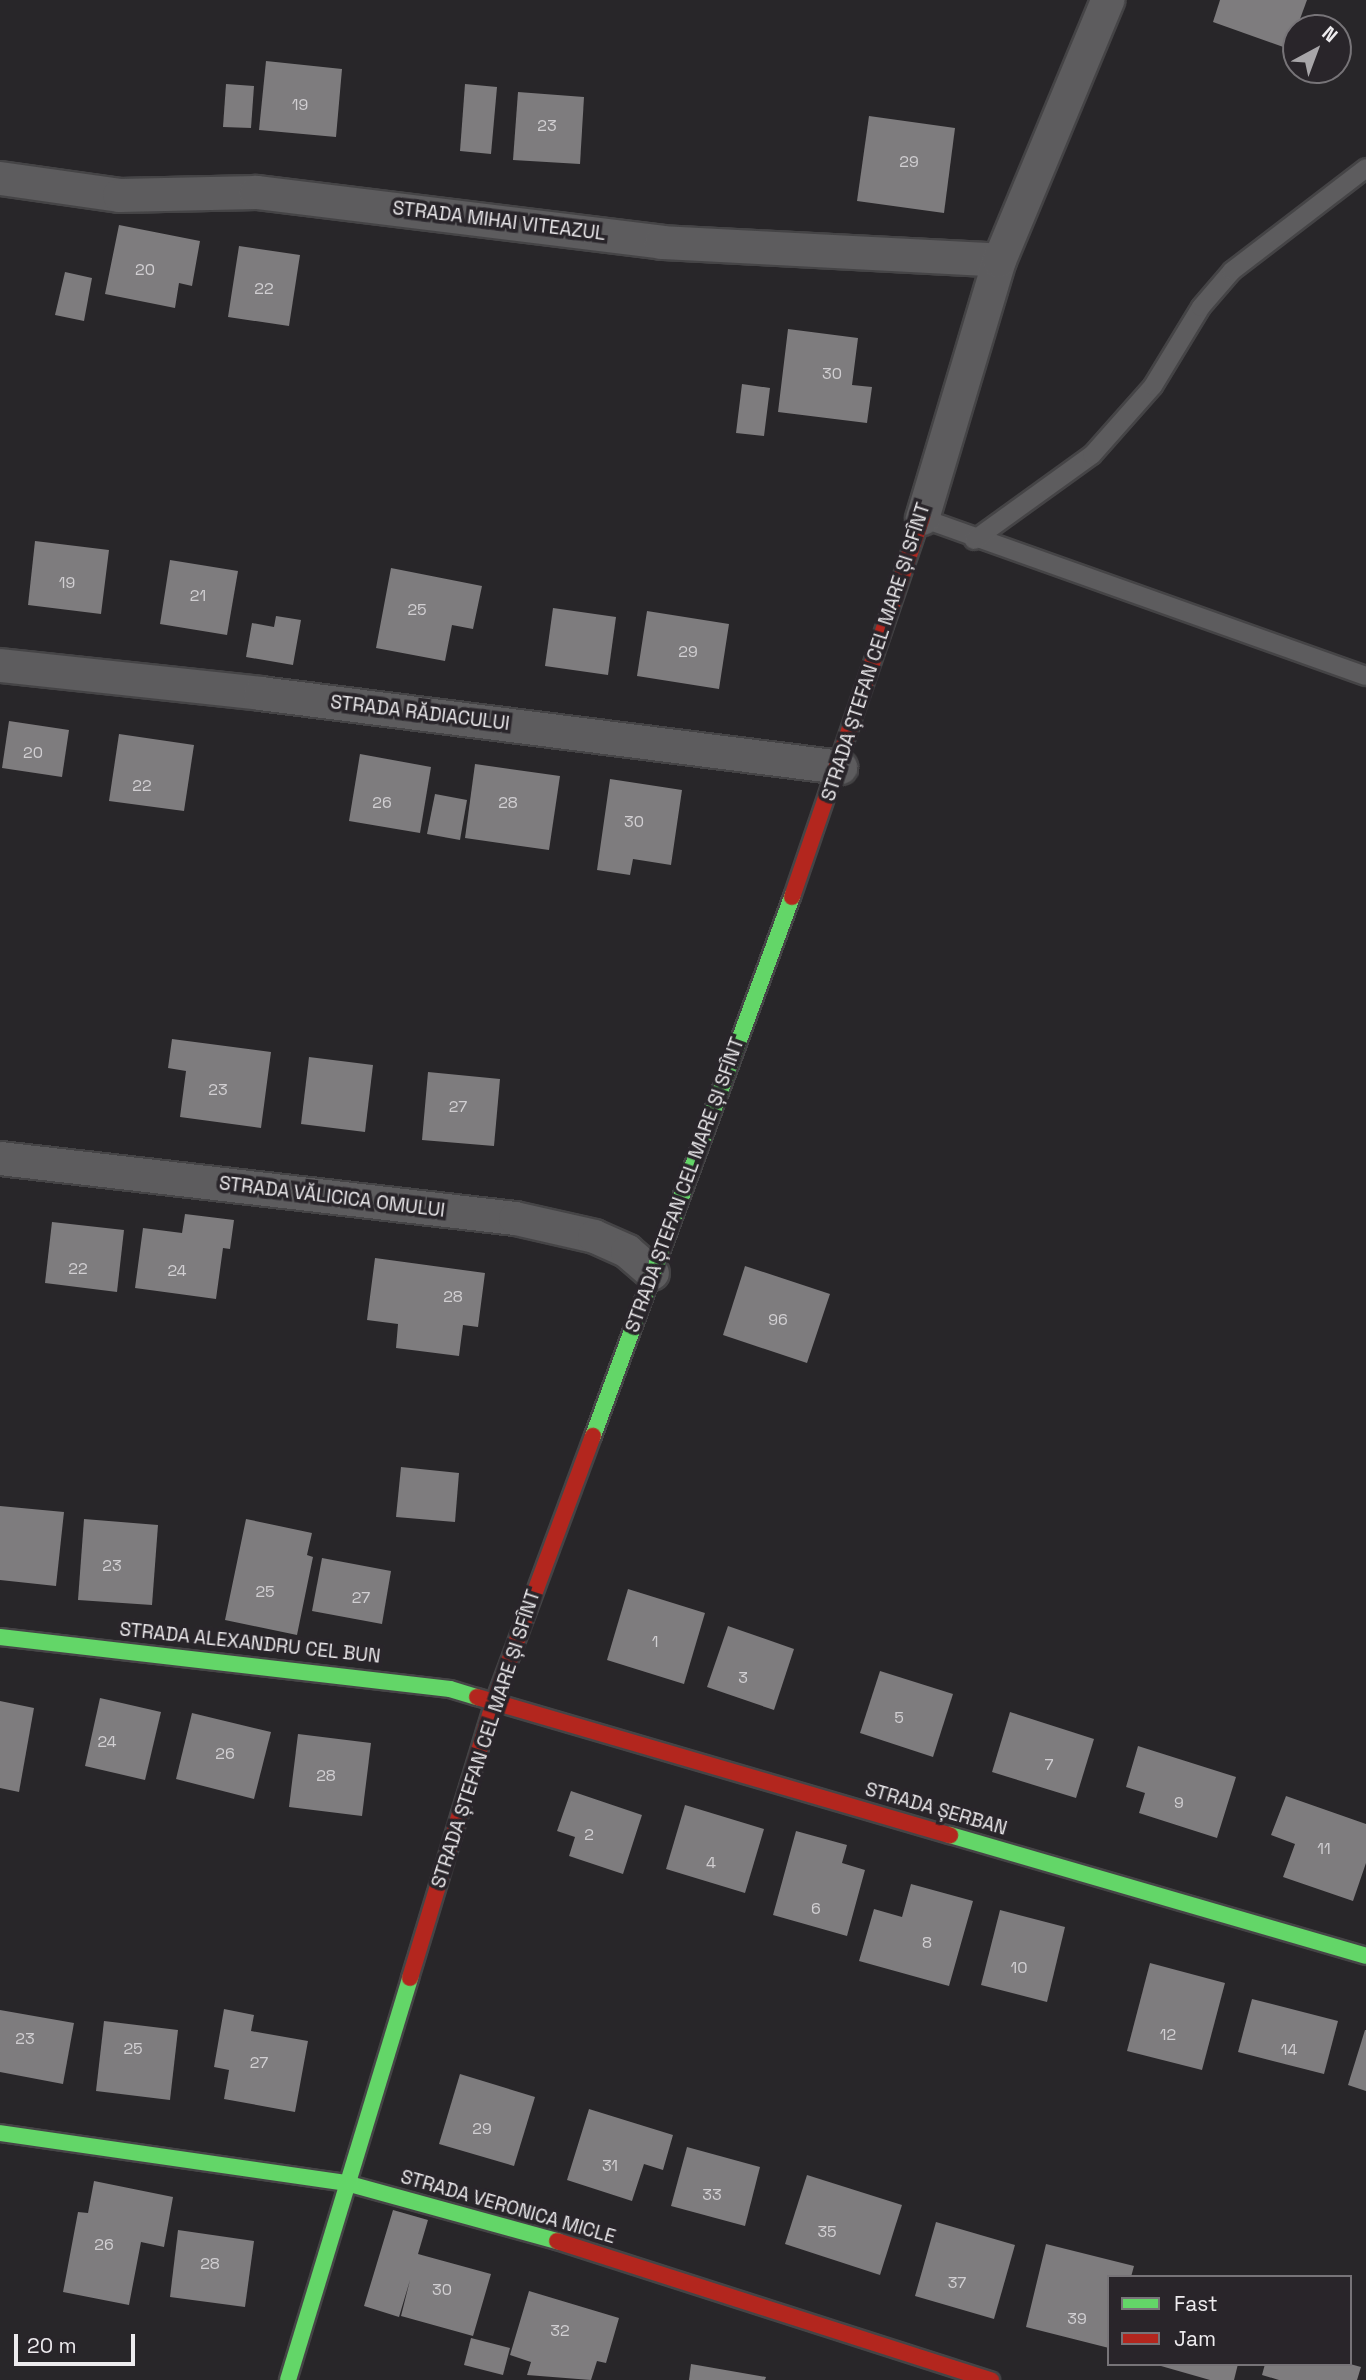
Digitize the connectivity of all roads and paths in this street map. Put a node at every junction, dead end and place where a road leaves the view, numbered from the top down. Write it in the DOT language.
graph roads {
  1 [pos="1107,0"];
  2 [pos="1366,168"];
  3 [pos="0,178"];
  4 [pos="999,260"];
  5 [pos="922,518"];
  6 [pos="974,540"];
  7 [pos="0,665"];
  8 [pos="1366,676"];
  9 [pos="839,767"];
  10 [pos="0,1157"];
  11 [pos="652,1273"];
  12 [pos="0,1637"];
  13 [pos="494,1702"];
  14 [pos="1366,1956"];
  15 [pos="0,2133"];
  16 [pos="345,2183"];
  17 [pos="288,2380"];
  18 [pos="991,2380"];
  1 -- 4 [label="street, STRADA ȘTEFAN CEL MARE ȘI SFÎNT"];
  2 -- 6 [label="lane"];
  3 -- 4 [label="street, STRADA MIHAI VITEAZUL"];
  4 -- 5 [label="street, STRADA ȘTEFAN CEL MARE ȘI SFÎNT"];
  5 -- 6 [label="lane"];
  5 -- 9 [label="street, STRADA ȘTEFAN CEL MARE ȘI SFÎNT"];
  6 -- 8 [label="lane"];
  7 -- 9 [label="street, STRADA RĂDIACULUI"];
  9 -- 11 [label="street, STRADA ȘTEFAN CEL MARE ȘI SFÎNT"];
  10 -- 11 [label="street, STRADA VĂLICICA OMULUI"];
  11 -- 13 [label="street, STRADA ȘTEFAN CEL MARE ȘI SFÎNT"];
  12 -- 13 [label="street, STRADA ALEXANDRU CEL BUN"];
  13 -- 14 [label="street, STRADA ȘERBAN"];
  13 -- 16 [label="street, STRADA ȘTEFAN CEL MARE ȘI SFÎNT"];
  15 -- 16 [label="street, STRADA VERONICA MICLE"];
  16 -- 17 [label="street, STRADA ȘTEFAN CEL MARE ȘI SFÎNT"];
  16 -- 18 [label="street, STRADA VERONICA MICLE"];
}
